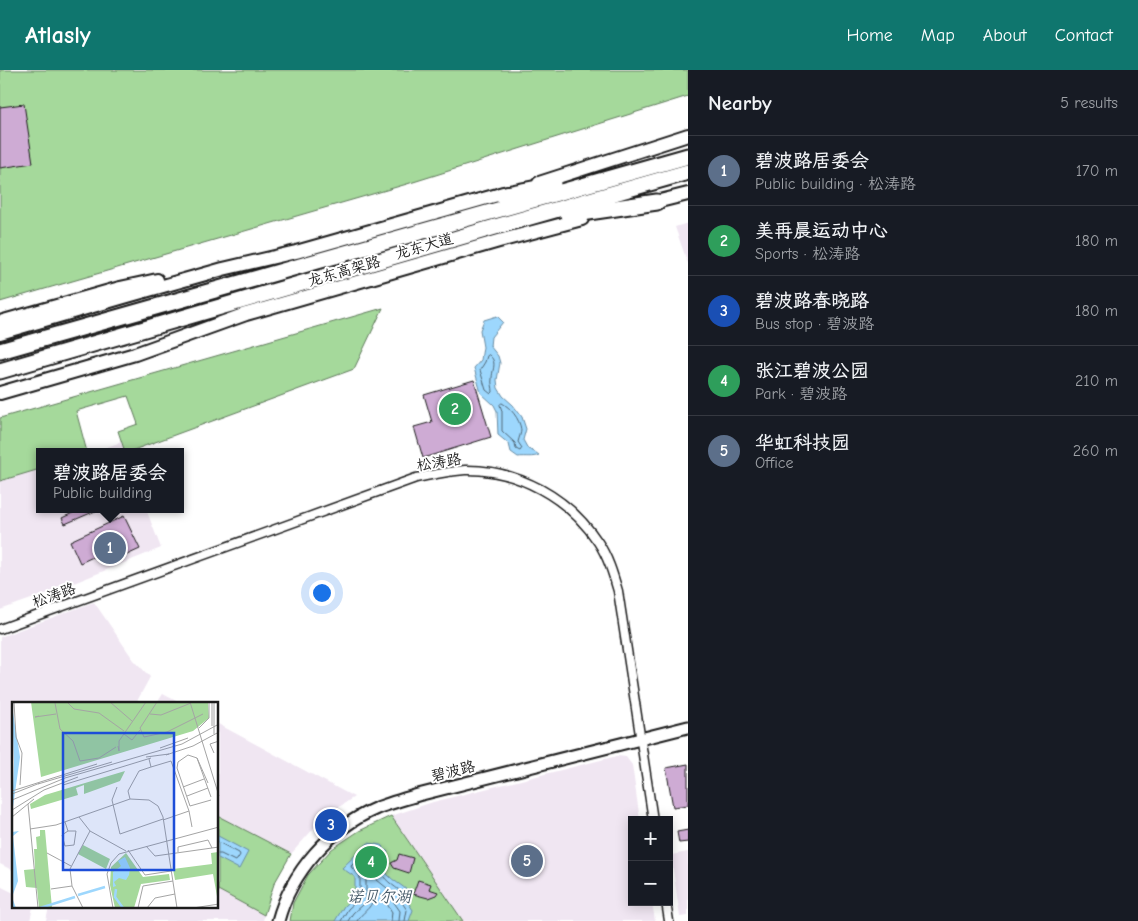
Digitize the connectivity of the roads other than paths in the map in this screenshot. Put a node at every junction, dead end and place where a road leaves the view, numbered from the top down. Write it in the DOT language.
graph roads {
  1 [pos="688,135"];
  2 [pos="688,156"];
  3 [pos="643,168"];
  4 [pos="688,172"];
  5 [pos="688,194"];
  6 [pos="501,195"];
  7 [pos="657,202"];
  8 [pos="510,223"];
  9 [pos="224,269"];
  10 [pos="0,322"];
  11 [pos="0,333"];
  12 [pos="92,344"];
  13 [pos="3,350"];
  14 [pos="0,371"];
  15 [pos="0,378"];
  16 [pos="0,393"];
  17 [pos="0,629"];
  18 [pos="688,727"];
  19 [pos="641,739"];
  20 [pos="653,816"];
  21 [pos="667,906"];
  22 [pos="278,921"];
  23 [pos="669,921"];
  1 -- 6 [label="main road, 龙东大道"];
  2 -- 3 [label="highway, 龙东高架路"];
  3 -- 6 [label="highway"];
  3 -- 13 [label="highway, 龙东高架路"];
  4 -- 8 [label="highway, 龙东高架路"];
  5 -- 7 [label="main road, 龙东大道"];
  6 -- 9 [label="main road, 龙东大道"];
  7 -- 8 [label="highway"];
  7 -- 16 [label="main road, 龙东大道"];
  8 -- 12 [label="highway, 龙东高架路"];
  9 -- 10 [label="main road"];
  9 -- 11 [label="main road, 龙东大道"];
  12 -- 14 [label="highway, 龙东高架路"];
  12 -- 15 [label="highway"];
  17 -- 19 [label="street, 松涛路"];
  18 -- 19 [label="street, 碧波路"];
  19 -- 20 [label="street, 松涛路"];
  19 -- 22 [label="street, 碧波路"];
  21 -- 23 [label="street"];
}
